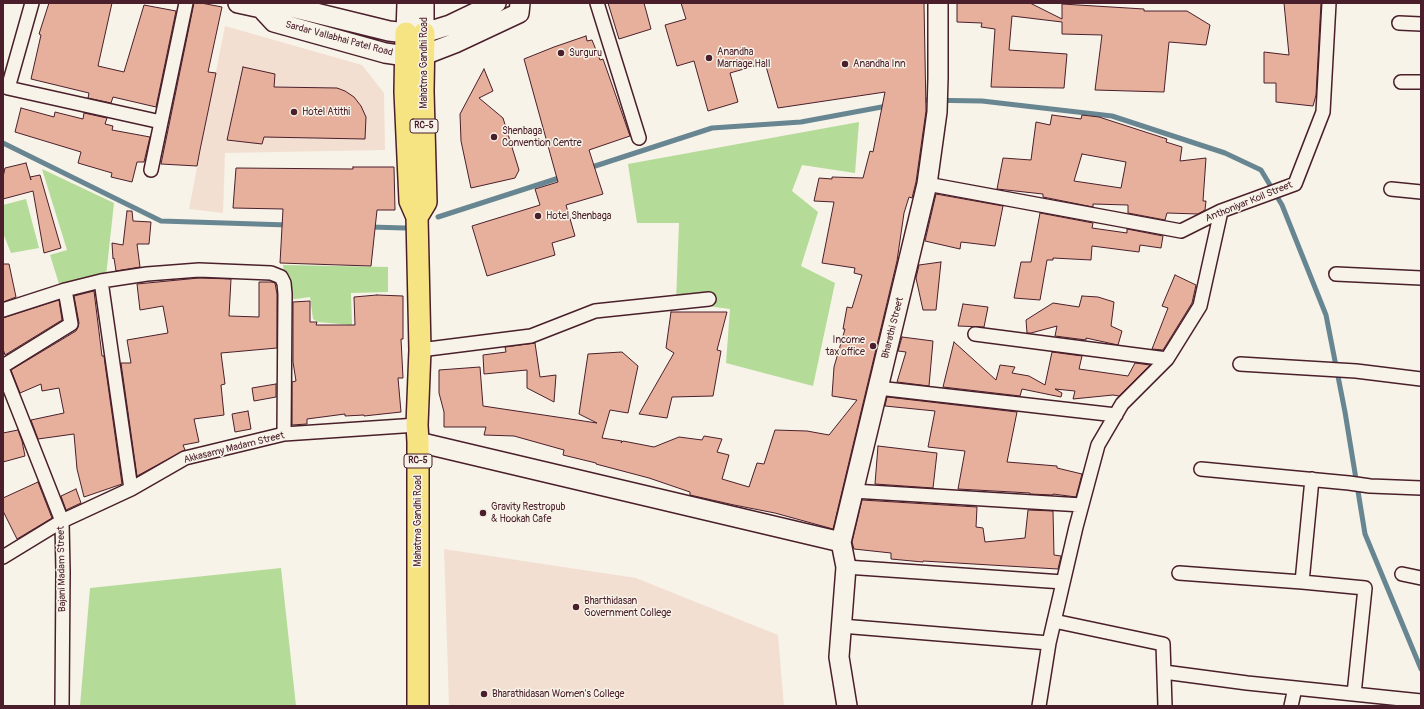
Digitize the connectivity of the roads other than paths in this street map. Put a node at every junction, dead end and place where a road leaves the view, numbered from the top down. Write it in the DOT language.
graph roads {
  1 [pos="32,3"];
  2 [pos="186,3"];
  3 [pos="238,3"];
  4 [pos="408,3"];
  5 [pos="424,3"];
  6 [pos="496,3"];
  7 [pos="520,3"];
  8 [pos="597,3"];
  9 [pos="938,3"];
  10 [pos="1329,3"];
  11 [pos="261,8"];
  12 [pos="1399,23"];
  13 [pos="1421,24"];
  14 [pos="415,33"];
  15 [pos="415,56"];
  16 [pos="1401,82"];
  17 [pos="1421,82"];
  18 [pos="161,122"];
  19 [pos="639,138"];
  20 [pos="151,170"];
  21 [pos="927,184"];
  22 [pos="1391,189"];
  23 [pos="1421,192"];
  24 [pos="1221,211"];
  25 [pos="1336,274"];
  26 [pos="1421,278"];
  27 [pos="101,281"];
  28 [pos="65,290"];
  29 [pos="709,299"];
  30 [pos="3,310"];
  31 [pos="975,334"];
  32 [pos="420,350"];
  33 [pos="1167,359"];
  34 [pos="1240,364"];
  35 [pos="3,366"];
  36 [pos="3,371"];
  37 [pos="1421,379"];
  38 [pos="878,388"];
  39 [pos="1116,415"];
  40 [pos="284,434"];
  41 [pos="417,434"];
  42 [pos="1201,469"];
  43 [pos="1312,479"];
  44 [pos="1421,488"];
  45 [pos="131,490"];
  46 [pos="853,491"];
  47 [pos="1082,505"];
  48 [pos="62,521"];
  49 [pos="841,542"];
  50 [pos="3,557"];
  51 [pos="846,567"];
  52 [pos="1178,574"];
  53 [pos="1402,574"];
  54 [pos="1421,578"];
  55 [pos="1064,582"];
  56 [pos="1302,582"];
  57 [pos="1054,621"];
  58 [pos="841,626"];
  59 [pos="1049,643"];
  60 [pos="1164,672"];
  61 [pos="1295,688"];
  62 [pos="1354,694"];
  63 [pos="1421,702"];
  64 [pos="62,706"];
  65 [pos="418,706"];
  66 [pos="847,706"];
  67 [pos="1039,706"];
  68 [pos="1164,706"];
  69 [pos="1291,706"];
  1 -- 18 [label="street"];
  2 -- 18 [label="street"];
  3 -- 11 [label="street"];
  4 -- 14 [label="street, Mahatma Gandhi Road / RC-5"];
  5 -- 14 [label="street, Mahatma Gandhi Road / RC-5"];
  6 -- 14 [label="street"];
  7 -- 15 [label="street"];
  8 -- 19 [label="street"];
  9 -- 21 [label="street, Bharathi Street"];
  10 -- 24 [label="street, Anthoniyar Koil Street"];
  11 -- 14 [label="street, Sardar Vallabhai Patel Road"];
  11 -- 15 [label="street, Sardar Vallabhai Patel Road"];
  12 -- 13 [label="street"];
  14 -- 15 [label="main road, Mahatma Gandhi Road / RC-5"];
  15 -- 32 [label="main road, Mahatma Gandhi Road / RC-5"];
  16 -- 17 [label="street"];
  18 -- 20 [label="street"];
  21 -- 24 [label="street, Anthoniyar Koil Street"];
  21 -- 38 [label="street, Bharathi Street"];
  22 -- 23 [label="street"];
  24 -- 33 [label="street"];
  25 -- 26 [label="street"];
  27 -- 28 [label="street"];
  27 -- 40 [label="street"];
  27 -- 45 [label="street"];
  28 -- 30 [label="street"];
  28 -- 35 [label="street"];
  29 -- 32 [label="street"];
  31 -- 33 [label="street"];
  32 -- 41 [label="main road, Mahatma Gandhi Road / RC-5"];
  33 -- 39 [label="street"];
  34 -- 37 [label="street"];
  36 -- 48 [label="street, Bajani Madam Street"];
  38 -- 39 [label="street"];
  38 -- 46 [label="street, Bharathi Street"];
  39 -- 47 [label="street"];
  40 -- 41 [label="street, Akkasamy Madam Street"];
  40 -- 45 [label="street, Akkasamy Madam Street"];
  41 -- 49 [label="street"];
  41 -- 65 [label="main road, Mahatma Gandhi Road / RC-5"];
  42 -- 43 [label="street"];
  43 -- 44 [label="street"];
  43 -- 56 [label="street"];
  45 -- 48 [label="street, Akkasamy Madam Street"];
  46 -- 47 [label="street"];
  46 -- 49 [label="street, Bharathi Street"];
  47 -- 55 [label="street"];
  48 -- 50 [label="street, Akkasamy Madam Street"];
  48 -- 64 [label="street, Bajani Madam Street"];
  49 -- 51 [label="street"];
  51 -- 55 [label="street"];
  51 -- 58 [label="street"];
  52 -- 56 [label="street"];
  53 -- 54 [label="street"];
  55 -- 57 [label="street"];
  56 -- 62 [label="street"];
  57 -- 59 [label="street"];
  57 -- 60 [label="street"];
  58 -- 59 [label="street"];
  58 -- 66 [label="street"];
  59 -- 67 [label="street"];
  60 -- 61 [label="street"];
  60 -- 68 [label="street"];
  61 -- 62 [label="street"];
  61 -- 69 [label="street"];
  62 -- 63 [label="street"];
}
